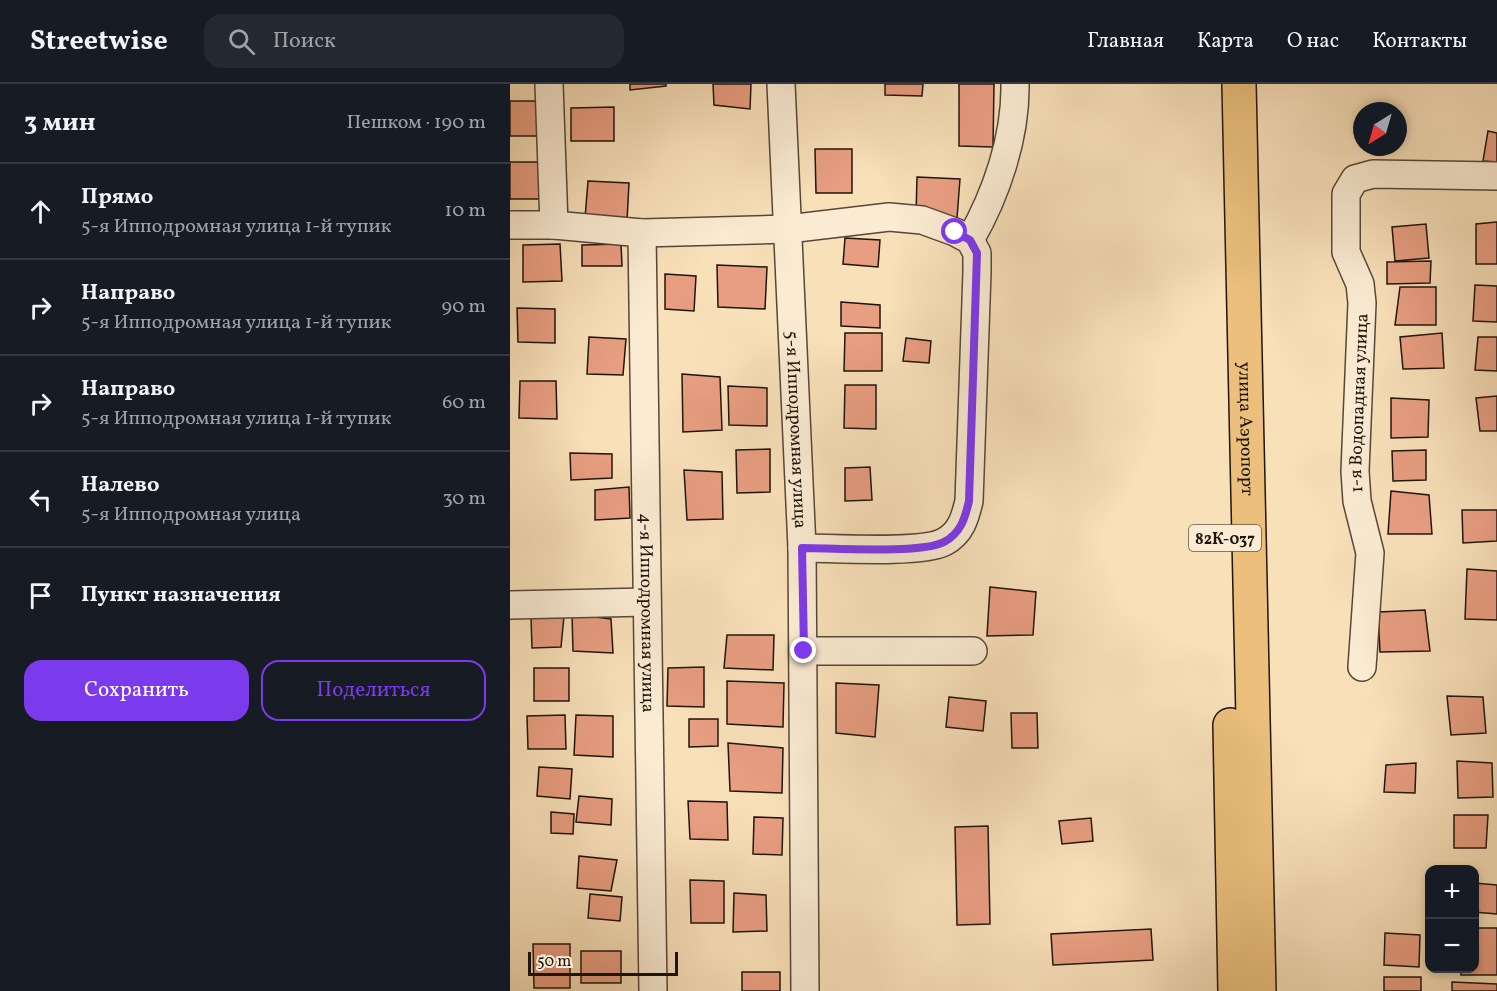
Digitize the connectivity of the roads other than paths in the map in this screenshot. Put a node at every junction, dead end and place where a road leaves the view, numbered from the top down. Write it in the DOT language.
graph roads {
  1 [pos="549,84"];
  2 [pos="781,84"];
  3 [pos="1015,84"];
  4 [pos="1216,84"];
  5 [pos="1239,84"];
  6 [pos="1497,176"];
  7 [pos="510,225"];
  8 [pos="554,225"];
  9 [pos="788,229"];
  10 [pos="642,233"];
  11 [pos="970,240"];
  12 [pos="802,548"];
  13 [pos="647,602"];
  14 [pos="510,605"];
  15 [pos="804,651"];
  16 [pos="973,651"];
  17 [pos="1362,667"];
  18 [pos="653,991"];
  19 [pos="806,991"];
  20 [pos="1235,991"];
  21 [pos="1259,991"];
  1 -- 8 [label="street"];
  2 -- 9 [label="street, 5-я Ипподромная улица"];
  3 -- 11 [label="street"];
  4 -- 20 [label="main road, улица Аэропорт / 82К-037"];
  5 -- 21 [label="main road, улица Аэропорт"];
  6 -- 17 [label="street, 1-я Водопадная улица"];
  7 -- 8 [label="street"];
  8 -- 10 [label="street"];
  9 -- 10 [label="street"];
  9 -- 11 [label="street"];
  9 -- 12 [label="street, 5-я Ипподромная улица"];
  10 -- 13 [label="street, 4-я Ипподромная улица"];
  11 -- 12 [label="street"];
  12 -- 15 [label="street, 5-я Ипподромная улица"];
  13 -- 14 [label="street"];
  13 -- 18 [label="street, 4-я Ипподромная улица"];
  15 -- 16 [label="street"];
  15 -- 19 [label="street, 5-я Ипподромная улица"];
}
